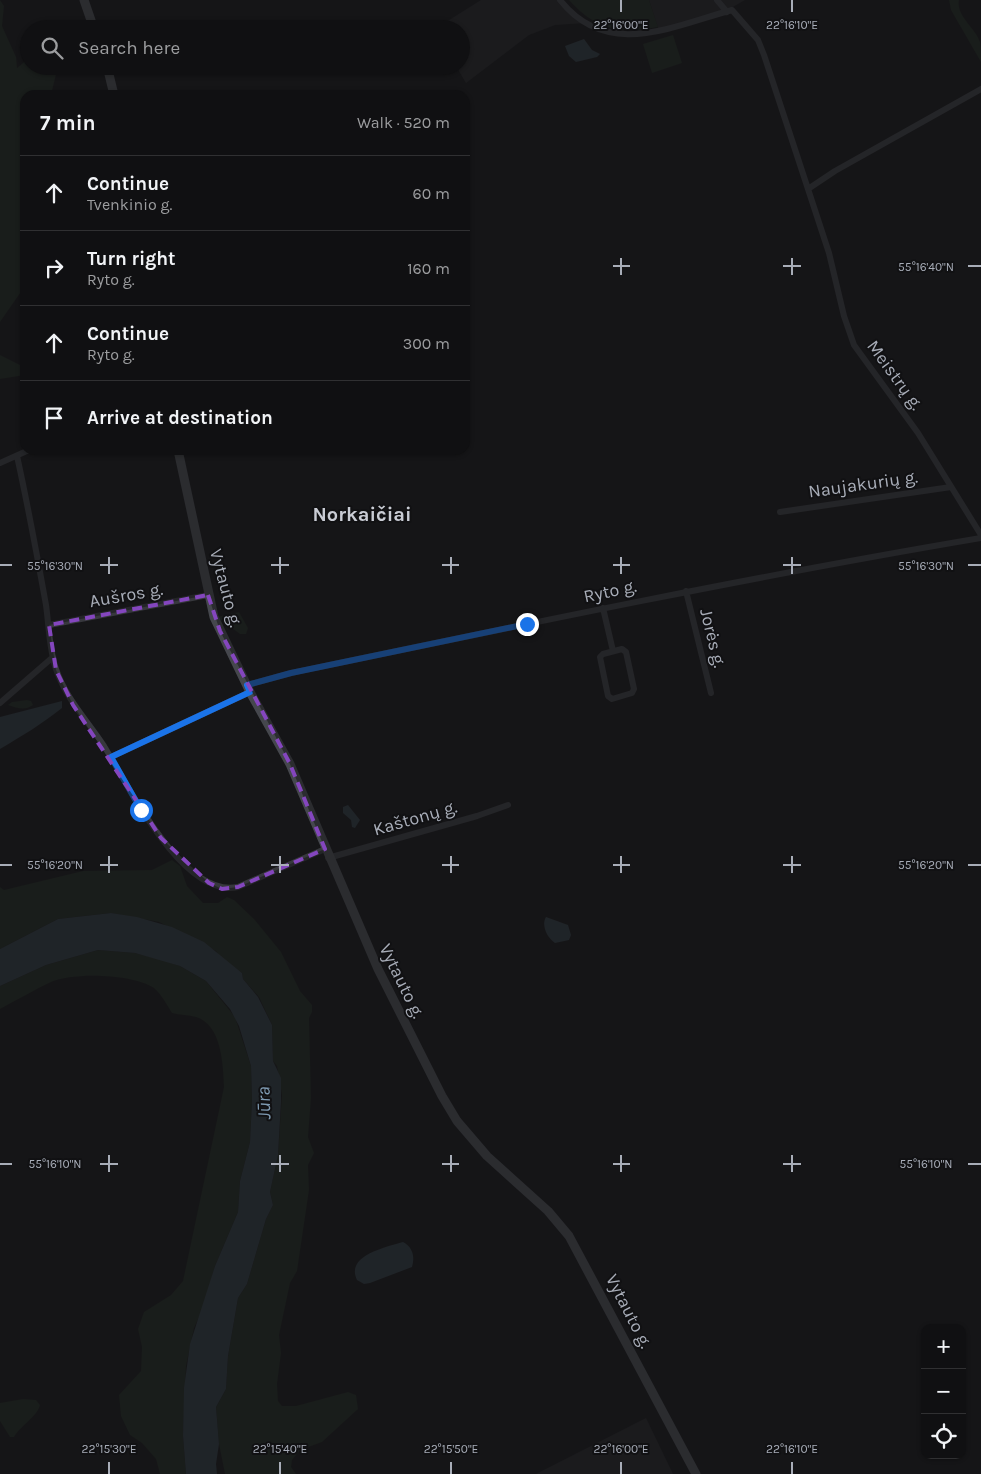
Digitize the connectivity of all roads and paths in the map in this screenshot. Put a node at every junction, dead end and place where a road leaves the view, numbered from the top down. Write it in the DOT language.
graph roads {
  1 [pos="84,0"];
  2 [pos="560,0"];
  3 [pos="717,0"];
  4 [pos="727,12"];
  5 [pos="91,20"];
  6 [pos="109,75"];
  7 [pos="981,89"];
  8 [pos="113,90"];
  9 [pos="808,189"];
  10 [pos="20,454"];
  11 [pos="179,455"];
  12 [pos="17,456"];
  13 [pos="0,463"];
  14 [pos="951,487"];
  15 [pos="780,512"];
  16 [pos="981,537"];
  17 [pos="686,591"];
  18 [pos="208,595"];
  19 [pos="603,608"];
  20 [pos="49,625"];
  21 [pos="613,651"];
  22 [pos="53,657"];
  23 [pos="249,688"];
  24 [pos="711,693"];
  25 [pos="0,703"];
  26 [pos="111,757"];
  27 [pos="508,805"];
  28 [pos="324,849"];
  29 [pos="328,858"];
  30 [pos="696,1474"];
  1 -- 5 [label="main road"];
  2 -- 4 [label="street"];
  3 -- 4 [label="street"];
  4 -- 9 [label="street, Meistrų g."];
  6 -- 8 [label="main road"];
  7 -- 9 [label="street"];
  9 -- 14 [label="street, Meistrų g."];
  10 -- 12 [label="street"];
  11 -- 18 [label="main road, Vytauto g."];
  12 -- 13 [label="street"];
  12 -- 20 [label="street"];
  14 -- 15 [label="street, Naujakurių g."];
  14 -- 16 [label="street, Meistrų g."];
  16 -- 17 [label="street, Ryto g."];
  17 -- 19 [label="street, Ryto g."];
  17 -- 24 [label="street, Jorės g."];
  18 -- 20 [label="street, Aušros g."];
  18 -- 23 [label="main road, Vytauto g."];
  19 -- 21 [label="street"];
  19 -- 23 [label="street, Ryto g."];
  20 -- 22 [label="street"];
  21 -- 21 [label="street"];
  22 -- 25 [label="street"];
  22 -- 26 [label="street"];
  23 -- 26 [label="street, Ryto g."];
  23 -- 28 [label="main road, Vytauto g."];
  26 -- 28 [label="street"];
  27 -- 29 [label="street, Kaštonų g."];
  28 -- 29 [label="main road, Vytauto g."];
  29 -- 30 [label="main road, Vytauto g."];
}
